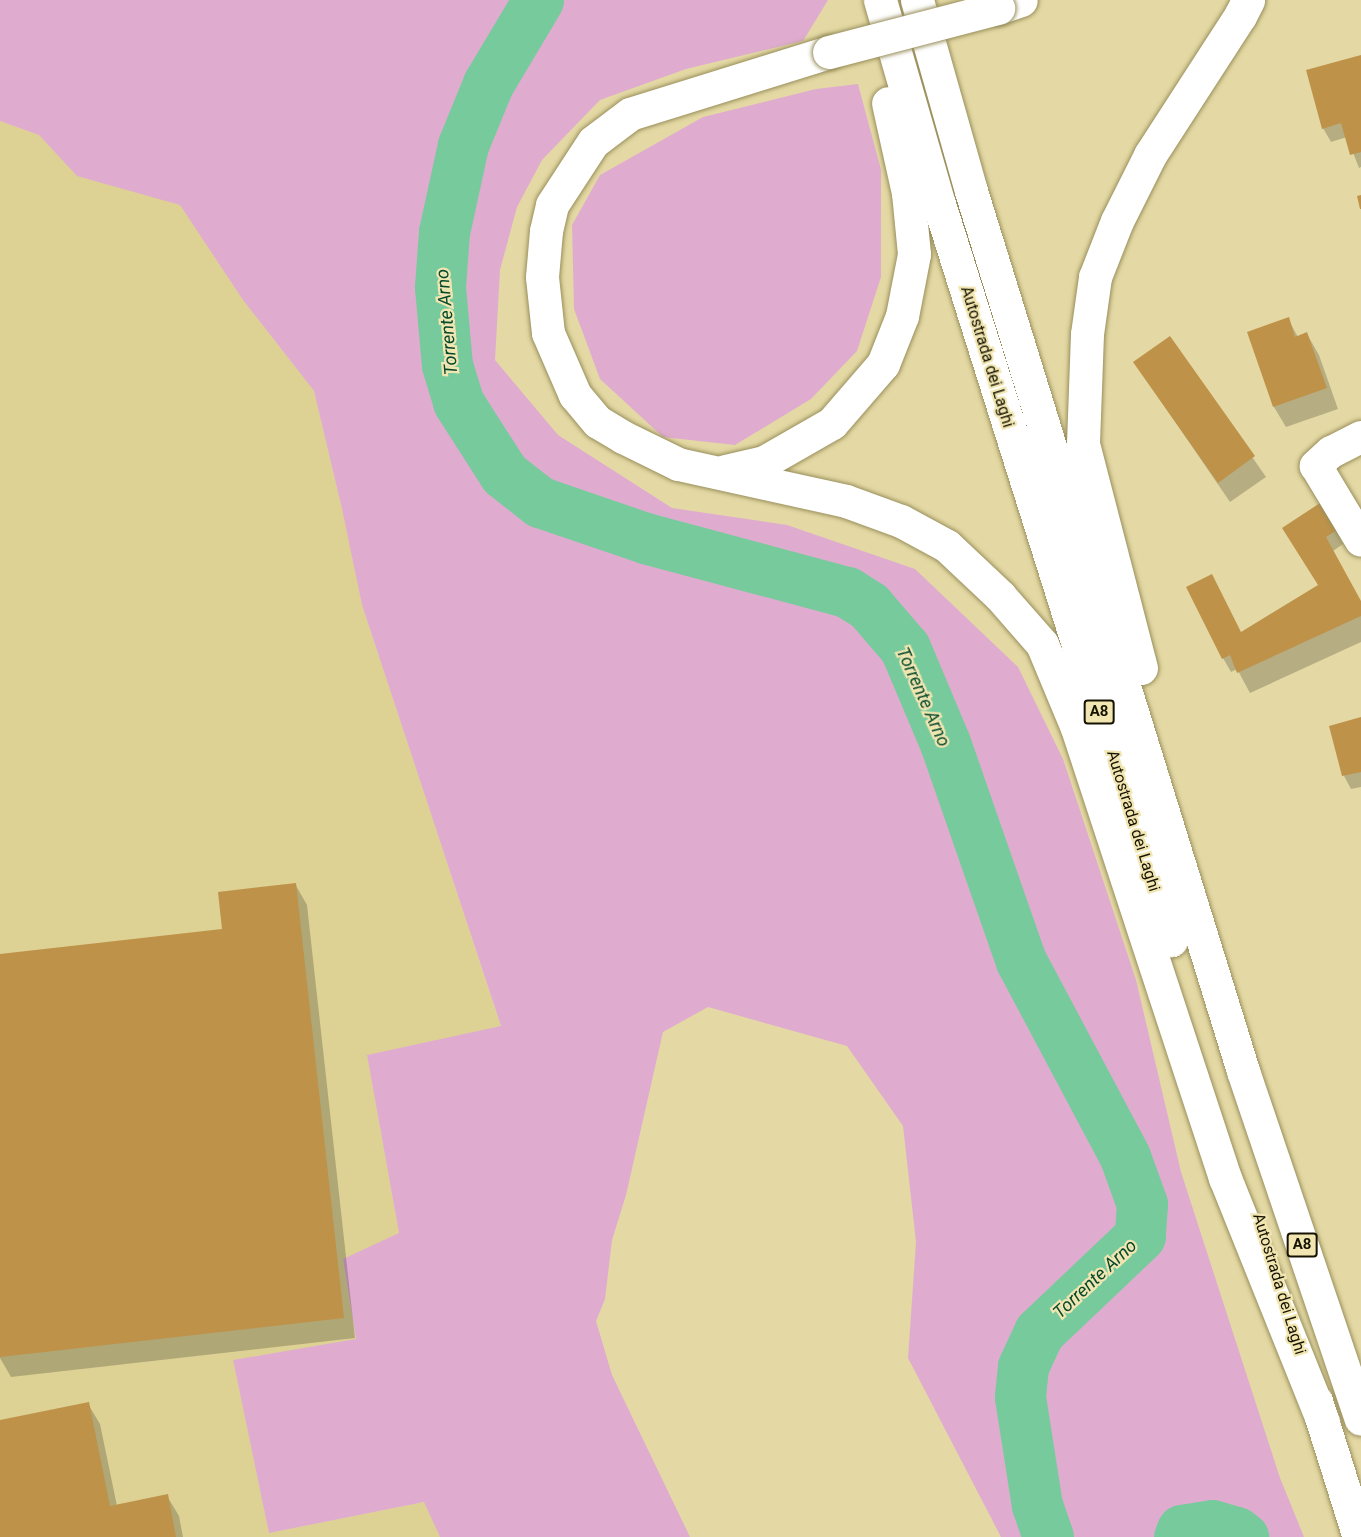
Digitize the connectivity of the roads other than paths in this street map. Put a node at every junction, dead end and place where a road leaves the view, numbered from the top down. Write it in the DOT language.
graph roads {
  1 [pos="860,0"];
  2 [pos="880,0"];
  3 [pos="917,0"];
  4 [pos="1248,0"];
  5 [pos="1010,4"];
  6 [pos="1361,437"];
  7 [pos="717,473"];
  8 [pos="1361,541"];
  9 [pos="1243,1071"];
  10 [pos="1361,1419"];
  11 [pos="1323,1422"];
  12 [pos="1359,1537"];
  1 -- 7 [label="highway"];
  2 -- 11 [label="highway, Autostrada dei Laghi / A8"];
  3 -- 9 [label="highway, Autostrada dei Laghi / A8"];
  4 -- 9 [label="highway"];
  5 -- 7 [label="highway, bridge"];
  6 -- 8 [label="street"];
  7 -- 11 [label="highway"];
  9 -- 10 [label="highway, Autostrada dei Laghi / A8"];
  11 -- 12 [label="highway, Autostrada dei Laghi / A8"];
}
